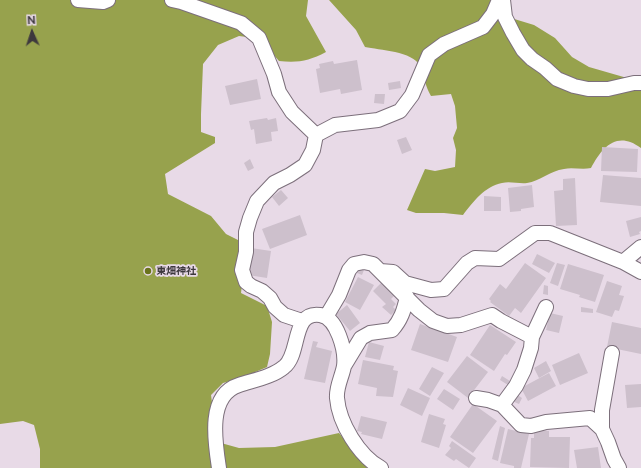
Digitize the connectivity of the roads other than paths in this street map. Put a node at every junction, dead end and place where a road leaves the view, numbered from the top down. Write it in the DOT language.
graph roads {
  1 [pos="78,0"];
  2 [pos="108,0"];
  3 [pos="172,0"];
  4 [pos="499,0"];
  5 [pos="504,0"];
  6 [pos="640,81"];
  7 [pos="316,135"];
  8 [pos="641,247"];
  9 [pos="623,262"];
  10 [pos="380,271"];
  11 [pos="641,272"];
  12 [pos="406,296"];
  13 [pos="546,307"];
  14 [pos="326,317"];
  15 [pos="302,321"];
  16 [pos="532,337"];
  17 [pos="612,353"];
  18 [pos="344,366"];
  19 [pos="476,398"];
  20 [pos="502,405"];
  21 [pos="602,429"];
  22 [pos="219,468"];
  23 [pos="381,468"];
  24 [pos="619,468"];
  1 -- 2 [label="street"];
  3 -- 7 [label="street"];
  4 -- 7 [label="street"];
  5 -- 6 [label="street"];
  7 -- 15 [label="street"];
  8 -- 9 [label="street"];
  9 -- 10 [label="street"];
  9 -- 11 [label="street"];
  10 -- 12 [label="street"];
  10 -- 14 [label="street"];
  12 -- 16 [label="street"];
  12 -- 18 [label="street"];
  13 -- 16 [label="street"];
  14 -- 15 [label="street"];
  14 -- 18 [label="street"];
  15 -- 22 [label="street"];
  16 -- 20 [label="street"];
  17 -- 21 [label="street"];
  18 -- 23 [label="street"];
  19 -- 20 [label="street"];
  20 -- 21 [label="street"];
  21 -- 24 [label="street"];
}
